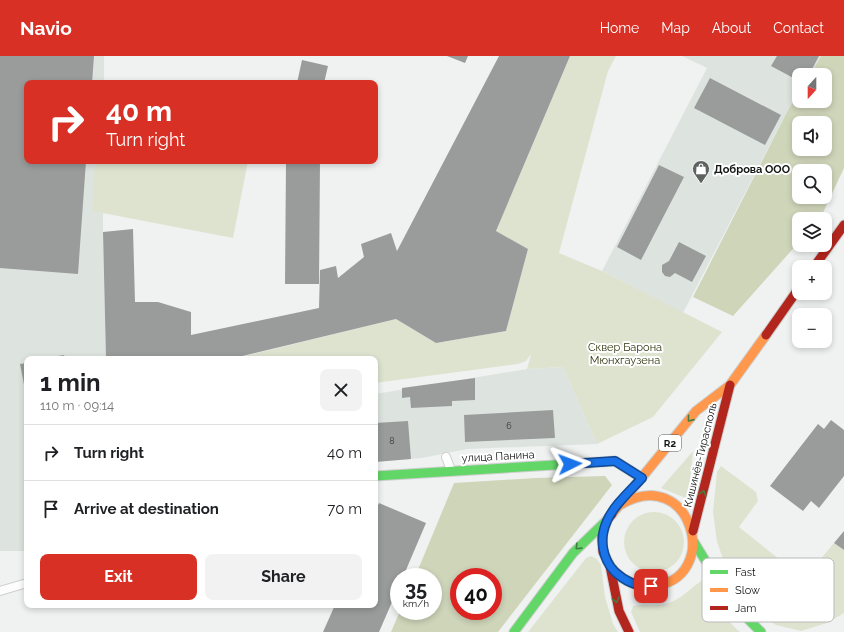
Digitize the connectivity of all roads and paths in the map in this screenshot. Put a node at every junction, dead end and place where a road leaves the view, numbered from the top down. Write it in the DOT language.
graph roads {
  1 [pos="844,225"];
  2 [pos="819,260"];
  3 [pos="792,298"];
  4 [pos="730,385"];
  5 [pos="446,457"];
  6 [pos="451,471"];
  7 [pos="378,476"];
  8 [pos="642,478"];
  9 [pos="616,508"];
  10 [pos="607,520"];
  11 [pos="693,531"];
  12 [pos="694,542"];
  13 [pos="704,558"];
  14 [pos="610,566"];
  15 [pos="24,584"];
  16 [pos="0,591"];
  17 [pos="751,622"];
  18 [pos="514,632"];
  19 [pos="629,632"];
  20 [pos="761,632"];
  1 -- 2 [label="main road"];
  3 -- 4 [label="main road, R2"];
  4 -- 8 [label="main road, R2, one-way"];
  11 -- 4 [label="main road, Кишинёв-Тирасполь / R2, one-way"];
  5 -- 6 [label="lane"];
  6 -- 7 [label="main road, улица Панина"];
  6 -- 8 [label="main road, улица Панина"];
  8 -- 9 [label="main road, R2"];
  9 -- 10 [label="main road, R2"];
  9 -- 11 [label="main road"];
  10 -- 14 [label="main road, R2"];
  10 -- 18 [label="main road, one-way"];
  11 -- 12 [label="main road, R2"];
  12 -- 13 [label="main road, R2"];
  12 -- 14 [label="main road"];
  14 -- 19 [label="main road, R2, one-way"];
  15 -- 16 [label="lane"];
  17 -- 20 [label="main road, R2"];
}
